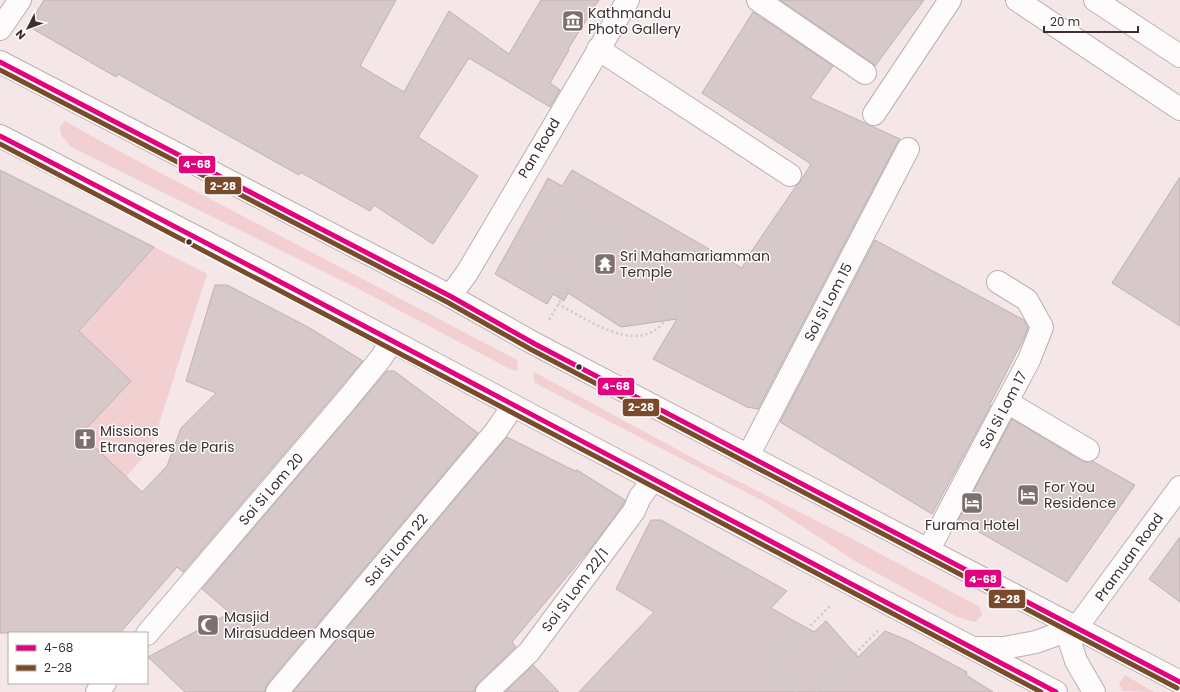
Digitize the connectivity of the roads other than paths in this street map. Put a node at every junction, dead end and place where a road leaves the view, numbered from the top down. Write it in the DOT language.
graph roads {
  1 [pos="20,0"];
  2 [pos="628,0"];
  3 [pos="758,0"];
  4 [pos="950,0"];
  5 [pos="1017,0"];
  6 [pos="1095,0"];
  7 [pos="0,29"];
  8 [pos="598,49"];
  9 [pos="1180,56"];
  10 [pos="0,62"];
  11 [pos="864,73"];
  12 [pos="1180,109"];
  13 [pos="874,114"];
  14 [pos="0,136"];
  15 [pos="908,149"];
  16 [pos="790,175"];
  17 [pos="998,282"];
  18 [pos="450,296"];
  19 [pos="392,341"];
  20 [pos="1007,402"];
  21 [pos="513,406"];
  22 [pos="1088,450"];
  23 [pos="748,456"];
  24 [pos="653,480"];
  25 [pos="1180,487"];
  26 [pos="929,549"];
  27 [pos="1077,627"];
  28 [pos="148,633"];
  29 [pos="971,648"];
  30 [pos="1180,682"];
  31 [pos="104,684"];
  32 [pos="97,692"];
  33 [pos="277,692"];
  34 [pos="487,692"];
  35 [pos="1056,692"];
  36 [pos="1094,692"];
  1 -- 7 [label="main road"];
  2 -- 8 [label="main road, Pan Road"];
  3 -- 11 [label="main road"];
  4 -- 13 [label="main road"];
  5 -- 12 [label="main road"];
  6 -- 9 [label="main road"];
  8 -- 16 [label="main road"];
  8 -- 18 [label="main road, Pan Road"];
  10 -- 18 [label="main road"];
  14 -- 19 [label="main road"];
  15 -- 23 [label="main road, Soi Si Lom 15"];
  17 -- 20 [label="main road, Soi Si Lom 17"];
  18 -- 23 [label="main road"];
  19 -- 21 [label="main road"];
  19 -- 28 [label="main road, Soi Si Lom 20"];
  20 -- 22 [label="main road"];
  20 -- 26 [label="main road, Soi Si Lom 17"];
  21 -- 24 [label="main road"];
  21 -- 33 [label="main road, Soi Si Lom 22"];
  23 -- 26 [label="main road"];
  24 -- 29 [label="main road"];
  24 -- 34 [label="main road, Soi Si Lom 22/1"];
  25 -- 27 [label="main road, Pramuan Road"];
  26 -- 27 [label="main road"];
  27 -- 29 [label="main road"];
  27 -- 30 [label="main road"];
  27 -- 36 [label="main road, Pramuan Road"];
  29 -- 35 [label="main road"];
  31 -- 32 [label="main road"];
}
